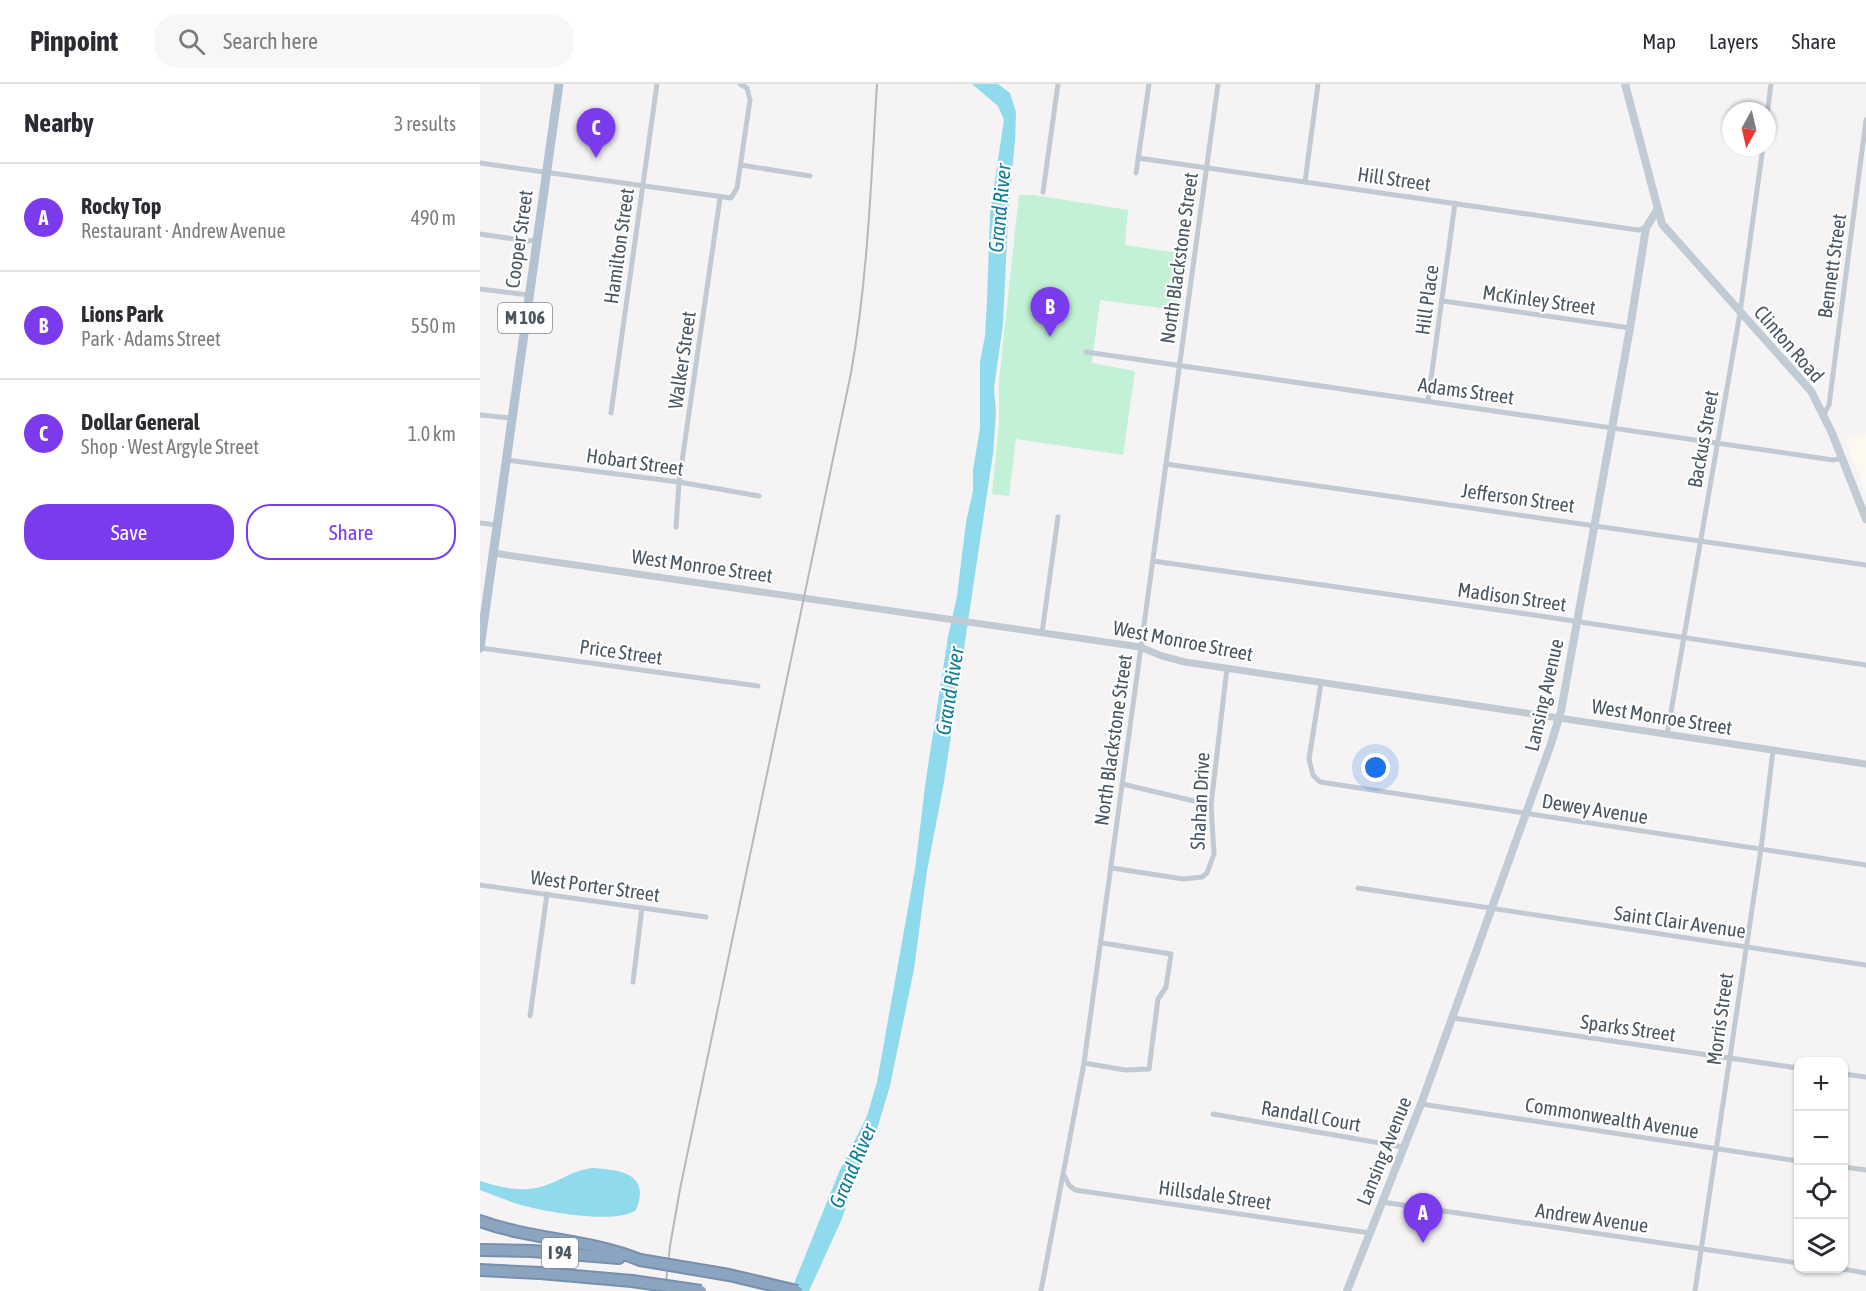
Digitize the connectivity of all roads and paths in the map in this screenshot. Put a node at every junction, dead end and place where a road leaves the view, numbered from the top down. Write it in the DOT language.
graph roads {
  1 [pos="559,84"];
  2 [pos="657,84"];
  3 [pos="740,84"];
  4 [pos="1058,84"];
  5 [pos="1149,84"];
  6 [pos="1218,84"];
  7 [pos="1318,84"];
  8 [pos="1625,84"];
  9 [pos="1771,84"];
  10 [pos="1769,102"];
  11 [pos="1866,120"];
  12 [pos="1762,156"];
  13 [pos="1138,158"];
  14 [pos="480,164"];
  15 [pos="741,165"];
  16 [pos="1207,168"];
  17 [pos="547,173"];
  18 [pos="1136,173"];
  19 [pos="810,176"];
  20 [pos="1305,182"];
  21 [pos="642,186"];
  22 [pos="1043,192"];
  23 [pos="720,198"];
  24 [pos="1455,203"];
  25 [pos="1657,210"];
  26 [pos="1646,228"];
  27 [pos="480,234"];
  28 [pos="537,240"];
  29 [pos="480,289"];
  30 [pos="529,295"];
  31 [pos="1443,301"];
  32 [pos="1740,313"];
  33 [pos="1630,328"];
  34 [pos="1086,352"];
  35 [pos="1180,365"];
  36 [pos="1428,401"];
  37 [pos="611,413"];
  38 [pos="1824,414"];
  39 [pos="480,415"];
  40 [pos="512,418"];
  41 [pos="1612,427"];
  42 [pos="1718,442"];
  43 [pos="1843,459"];
  44 [pos="506,460"];
  45 [pos="1166,464"];
  46 [pos="679,483"];
  47 [pos="759,496"];
  48 [pos="1058,517"];
  49 [pos="1866,519"];
  50 [pos="480,523"];
  51 [pos="1594,524"];
  52 [pos="497,525"];
  53 [pos="676,527"];
  54 [pos="1701,540"];
  55 [pos="493,553"];
  56 [pos="1153,561"];
  57 [pos="1866,565"];
  58 [pos="1578,622"];
  59 [pos="481,624"];
  60 [pos="1042,633"];
  61 [pos="1684,638"];
  62 [pos="1140,647"];
  63 [pos="480,648"];
  64 [pos="1866,665"];
  65 [pos="1227,668"];
  66 [pos="1321,683"];
  67 [pos="758,686"];
  68 [pos="1558,718"];
  69 [pos="1667,735"];
  70 [pos="1773,751"];
  71 [pos="1866,764"];
  72 [pos="1122,784"];
  73 [pos="1211,805"];
  74 [pos="1527,814"];
  75 [pos="1761,849"];
  76 [pos="1866,865"];
  77 [pos="1112,868"];
  78 [pos="480,885"];
  79 [pos="1358,888"];
  80 [pos="547,894"];
  81 [pos="642,908"];
  82 [pos="1491,910"];
  83 [pos="706,917"];
  84 [pos="1101,943"];
  85 [pos="1745,947"];
  86 [pos="1866,965"];
  87 [pos="633,982"];
  88 [pos="530,1016"];
  89 [pos="1453,1018"];
  90 [pos="1729,1058"];
  91 [pos="1084,1063"];
  92 [pos="1794,1067"];
  93 [pos="1848,1075"];
  94 [pos="1866,1077"];
  95 [pos="1421,1104"];
  96 [pos="1213,1114"];
  97 [pos="1403,1147"];
  98 [pos="1716,1149"];
  99 [pos="1794,1160"];
  100 [pos="1848,1168"];
  101 [pos="1866,1170"];
  102 [pos="1064,1175"];
  103 [pos="1382,1202"];
  104 [pos="480,1221"];
  105 [pos="1370,1233"];
  106 [pos="1701,1249"];
  107 [pos="480,1250"];
  108 [pos="640,1260"];
  109 [pos="1794,1262"];
  110 [pos="480,1270"];
  111 [pos="1848,1271"];
  112 [pos="1866,1273"];
  113 [pos="700,1291"];
  114 [pos="797,1291"];
  115 [pos="1041,1291"];
  116 [pos="1347,1291"];
  117 [pos="1695,1291"];
  1 -- 17 [label="main road, Cooper Street / M 106"];
  2 -- 21 [label="street, Hamilton Street"];
  3 -- 15 [label="street"];
  4 -- 22 [label="street"];
  5 -- 13 [label="street"];
  6 -- 16 [label="street, North Blackstone Street"];
  7 -- 20 [label="street"];
  8 -- 25 [label="main road"];
  9 -- 10 [label="street"];
  11 -- 38 [label="street, Bennett Street"];
  12 -- 32 [label="street, Backus Street"];
  13 -- 16 [label="street, Hill Street"];
  13 -- 18 [label="street"];
  14 -- 17 [label="street"];
  15 -- 19 [label="street"];
  15 -- 23 [label="street"];
  16 -- 20 [label="street, Hill Street"];
  16 -- 35 [label="street, North Blackstone Street"];
  17 -- 21 [label="street"];
  17 -- 28 [label="main road, Cooper Street / M 106"];
  20 -- 24 [label="street, Hill Street"];
  21 -- 23 [label="street"];
  21 -- 37 [label="street, Hamilton Street"];
  23 -- 46 [label="street, Walker Street"];
  24 -- 26 [label="street, Hill Street"];
  24 -- 31 [label="street, Hill Place"];
  25 -- 26 [label="main road, Lansing Avenue"];
  25 -- 32 [label="main road, Clinton Road"];
  26 -- 33 [label="main road, Lansing Avenue"];
  27 -- 28 [label="street"];
  28 -- 30 [label="main road, Cooper Street / M 106"];
  29 -- 30 [label="street"];
  30 -- 40 [label="main road, Cooper Street / M 106"];
  31 -- 33 [label="street, McKinley Street"];
  31 -- 36 [label="street, Hill Place"];
  32 -- 38 [label="main road, Clinton Road"];
  32 -- 42 [label="street, Backus Street"];
  33 -- 41 [label="main road, Lansing Avenue"];
  34 -- 35 [label="street, Adams Street"];
  35 -- 36 [label="street, Adams Street"];
  35 -- 45 [label="street, North Blackstone Street"];
  36 -- 41 [label="street, Adams Street"];
  38 -- 43 [label="main road, Clinton Road"];
  39 -- 40 [label="street"];
  40 -- 44 [label="main road, Cooper Street / M 106"];
  41 -- 42 [label="street, Adams Street"];
  41 -- 51 [label="main road, Lansing Avenue"];
  42 -- 43 [label="street, Adams Street"];
  42 -- 54 [label="street, Backus Street"];
  43 -- 49 [label="main road, Clinton Road"];
  44 -- 46 [label="street, Hobart Street"];
  44 -- 52 [label="main road, Cooper Street / M 106"];
  45 -- 51 [label="street, Jefferson Street"];
  45 -- 56 [label="street, North Blackstone Street"];
  46 -- 47 [label="street, Hobart Street"];
  46 -- 53 [label="street, Walker Street"];
  48 -- 60 [label="street"];
  50 -- 52 [label="street"];
  51 -- 54 [label="street, Jefferson Street"];
  51 -- 58 [label="main road, Lansing Avenue"];
  52 -- 55 [label="main road, Cooper Street / M 106"];
  54 -- 57 [label="street, Jefferson Street"];
  54 -- 61 [label="street, Backus Street"];
  55 -- 59 [label="main road, Cooper Street / M 106"];
  55 -- 60 [label="street, West Monroe Street"];
  56 -- 58 [label="street, Madison Street"];
  56 -- 62 [label="street, North Blackstone Street"];
  58 -- 61 [label="street, Madison Street"];
  58 -- 68 [label="main road, Lansing Avenue"];
  59 -- 63 [label="main road, Cooper Street / M 106"];
  60 -- 62 [label="street, West Monroe Street"];
  61 -- 64 [label="street, Madison Street"];
  61 -- 69 [label="street, Backus Street"];
  62 -- 65 [label="street, West Monroe Street"];
  62 -- 72 [label="street, North Blackstone Street"];
  63 -- 67 [label="street, Price Street"];
  65 -- 66 [label="street, West Monroe Street"];
  65 -- 73 [label="street, Shahan Drive"];
  66 -- 68 [label="street, West Monroe Street"];
  66 -- 74 [label="street, Dewey Avenue"];
  68 -- 69 [label="street, West Monroe Street"];
  68 -- 74 [label="main road, Lansing Avenue"];
  69 -- 70 [label="street, West Monroe Street"];
  70 -- 71 [label="street, West Monroe Street"];
  70 -- 75 [label="street, Morris Street"];
  72 -- 73 [label="street"];
  72 -- 77 [label="street, North Blackstone Street"];
  73 -- 77 [label="street, Shahan Drive"];
  74 -- 75 [label="street, Dewey Avenue"];
  74 -- 82 [label="main road, Lansing Avenue"];
  75 -- 76 [label="street, Dewey Avenue"];
  75 -- 85 [label="street, Morris Street"];
  77 -- 84 [label="street, North Blackstone Street"];
  78 -- 80 [label="street, West Porter Street"];
  79 -- 82 [label="street, Saint Clair Avenue"];
  80 -- 81 [label="street, West Porter Street"];
  80 -- 88 [label="street"];
  81 -- 83 [label="street, West Porter Street"];
  81 -- 87 [label="street"];
  82 -- 85 [label="street, Saint Clair Avenue"];
  82 -- 89 [label="main road, Lansing Avenue"];
  84 -- 91 [label="street, North Blackstone Street"];
  84 -- 91 [label="street"];
  85 -- 86 [label="street, Saint Clair Avenue"];
  85 -- 90 [label="street, Morris Street"];
  89 -- 90 [label="street, Sparks Street"];
  89 -- 95 [label="main road, Lansing Avenue"];
  90 -- 92 [label="street, Sparks Street"];
  90 -- 98 [label="street, Morris Street"];
  91 -- 102 [label="street, North Blackstone Street"];
  93 -- 94 [label="street"];
  95 -- 97 [label="main road, Lansing Avenue"];
  95 -- 98 [label="street, Commonwealth Avenue"];
  96 -- 97 [label="street, Randall Court"];
  97 -- 103 [label="main road, Lansing Avenue"];
  98 -- 99 [label="street, Commonwealth Avenue"];
  98 -- 106 [label="street, Morris Street"];
  100 -- 101 [label="street"];
  102 -- 105 [label="street, Hillsdale Street"];
  102 -- 115 [label="street, North Blackstone Street"];
  103 -- 105 [label="main road, Lansing Avenue"];
  103 -- 106 [label="street, Andrew Avenue"];
  104 -- 108 [label="highway"];
  105 -- 116 [label="main road, Lansing Avenue"];
  106 -- 109 [label="street, Andrew Avenue"];
  106 -- 117 [label="street, Morris Street"];
  107 -- 108 [label="highway, I 94"];
  108 -- 114 [label="highway, I 94, bridge"];
  110 -- 113 [label="highway, I 94, bridge"];
  111 -- 112 [label="street"];
}
